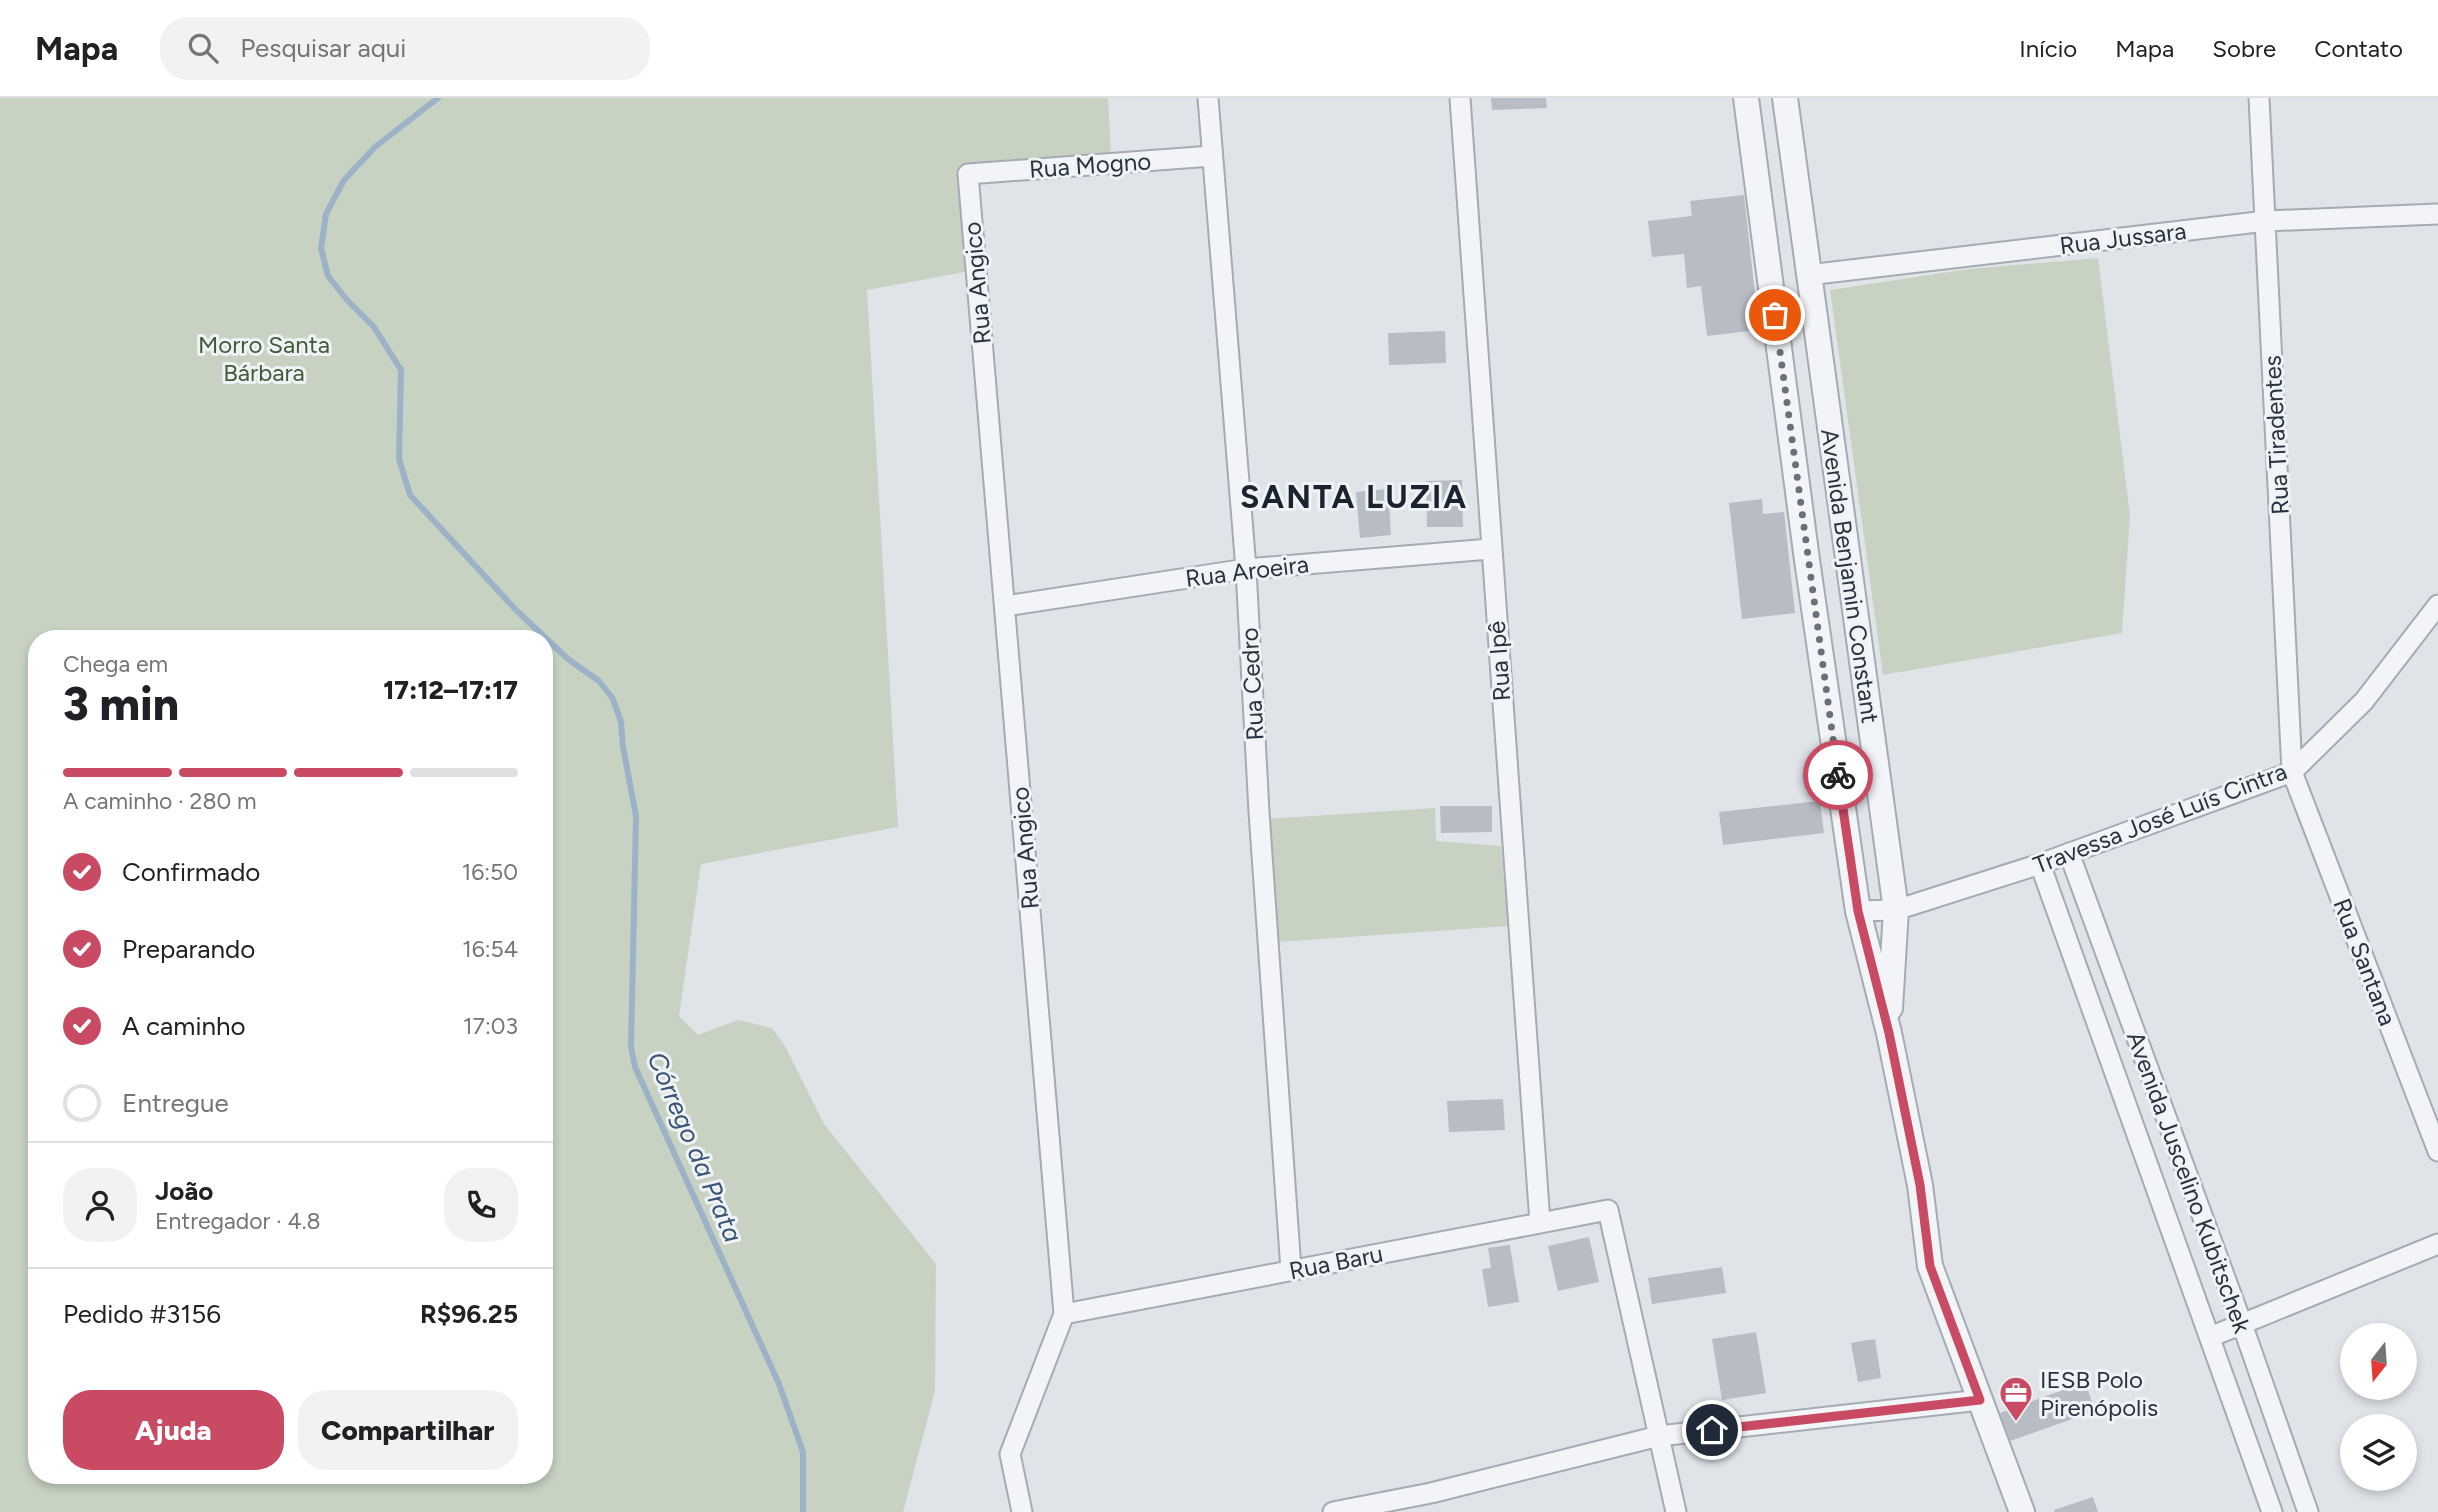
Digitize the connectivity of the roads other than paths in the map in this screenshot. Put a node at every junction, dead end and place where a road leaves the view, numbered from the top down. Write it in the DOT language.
graph roads {
  1 [pos="1208,98"];
  2 [pos="1460,98"];
  3 [pos="1746,98"];
  4 [pos="1785,98"];
  5 [pos="2259,98"];
  6 [pos="1212,156"];
  7 [pos="968,174"];
  8 [pos="2438,214"];
  9 [pos="2266,221"];
  10 [pos="1808,275"];
  11 [pos="1490,549"];
  12 [pos="1847,554"];
  13 [pos="1807,560"];
  14 [pos="1246,569"];
  15 [pos="2438,605"];
  16 [pos="1005,606"];
  17 [pos="2292,772"];
  18 [pos="2069,853"];
  19 [pos="2040,864"];
  20 [pos="1896,910"];
  21 [pos="1858,911"];
  22 [pos="1889,1033"];
  23 [pos="2438,1151"];
  24 [pos="2181,1158"];
  25 [pos="2150,1170"];
  26 [pos="1540,1223"];
  27 [pos="2438,1244"];
  28 [pos="1291,1270"];
  29 [pos="1065,1314"];
  30 [pos="2242,1324"];
  31 [pos="2210,1337"];
  32 [pos="1980,1400"];
  33 [pos="1659,1436"];
  34 [pos="1433,1502"];
  35 [pos="1022,1512"];
  36 [pos="1334,1512"];
  37 [pos="1676,1512"];
  38 [pos="2022,1512"];
  39 [pos="2273,1512"];
  40 [pos="2308,1512"];
  1 -- 6 [label="street, Rua Cedro"];
  2 -- 11 [label="street, Rua Ipê"];
  3 -- 13 [label="street, Avenida Benjamin Constant"];
  4 -- 10 [label="street, Avenida Benjamin Constant"];
  5 -- 9 [label="street, Rua Tiradentes"];
  6 -- 7 [label="street, Rua Mogno"];
  6 -- 14 [label="street, Rua Cedro"];
  7 -- 16 [label="street, Rua Angico"];
  8 -- 9 [label="street, Rua Jussara"];
  9 -- 10 [label="street, Rua Jussara"];
  9 -- 17 [label="street, Rua Tiradentes"];
  10 -- 12 [label="street, Avenida Benjamin Constant"];
  11 -- 14 [label="street, Rua Aroeira"];
  11 -- 26 [label="street, Rua Ipê"];
  12 -- 13 [label="street"];
  12 -- 20 [label="street, Avenida Benjamin Constant"];
  13 -- 21 [label="street, Avenida Benjamin Constant"];
  14 -- 16 [label="street, Rua Aroeira"];
  14 -- 28 [label="street, Rua Cedro"];
  15 -- 17 [label="street, Travessa José Luís Cintra"];
  16 -- 29 [label="street, Rua Angico"];
  17 -- 18 [label="street, Travessa José Luís Cintra"];
  17 -- 23 [label="street, Rua Santana"];
  18 -- 19 [label="street, Travessa José Luís Cintra"];
  18 -- 24 [label="street, Avenida Juscelino Kubitschek"];
  19 -- 20 [label="street, Travessa José Luís Cintra"];
  19 -- 25 [label="street, Avenida Juscelino Kubitschek"];
  20 -- 21 [label="street, Travessa José Luís Cintra"];
  20 -- 22 [label="street, Avenida Benjamin Constant"];
  21 -- 22 [label="street, Avenida Benjamin Constant"];
  22 -- 32 [label="street"];
  24 -- 25 [label="street"];
  24 -- 30 [label="street, Avenida Juscelino Kubitschek"];
  25 -- 31 [label="street, Avenida Juscelino Kubitschek"];
  26 -- 28 [label="street, Rua Baru"];
  26 -- 33 [label="street, Rua Baru"];
  27 -- 30 [label="street"];
  28 -- 29 [label="street, Rua Baru"];
  29 -- 35 [label="street, Rua Angico"];
  30 -- 31 [label="street"];
  30 -- 40 [label="street, Avenida Juscelino Kubitschek"];
  31 -- 39 [label="street, Avenida Juscelino Kubitschek"];
  32 -- 33 [label="street"];
  32 -- 38 [label="street"];
  33 -- 34 [label="street"];
  33 -- 37 [label="street"];
  34 -- 36 [label="street"];
}
